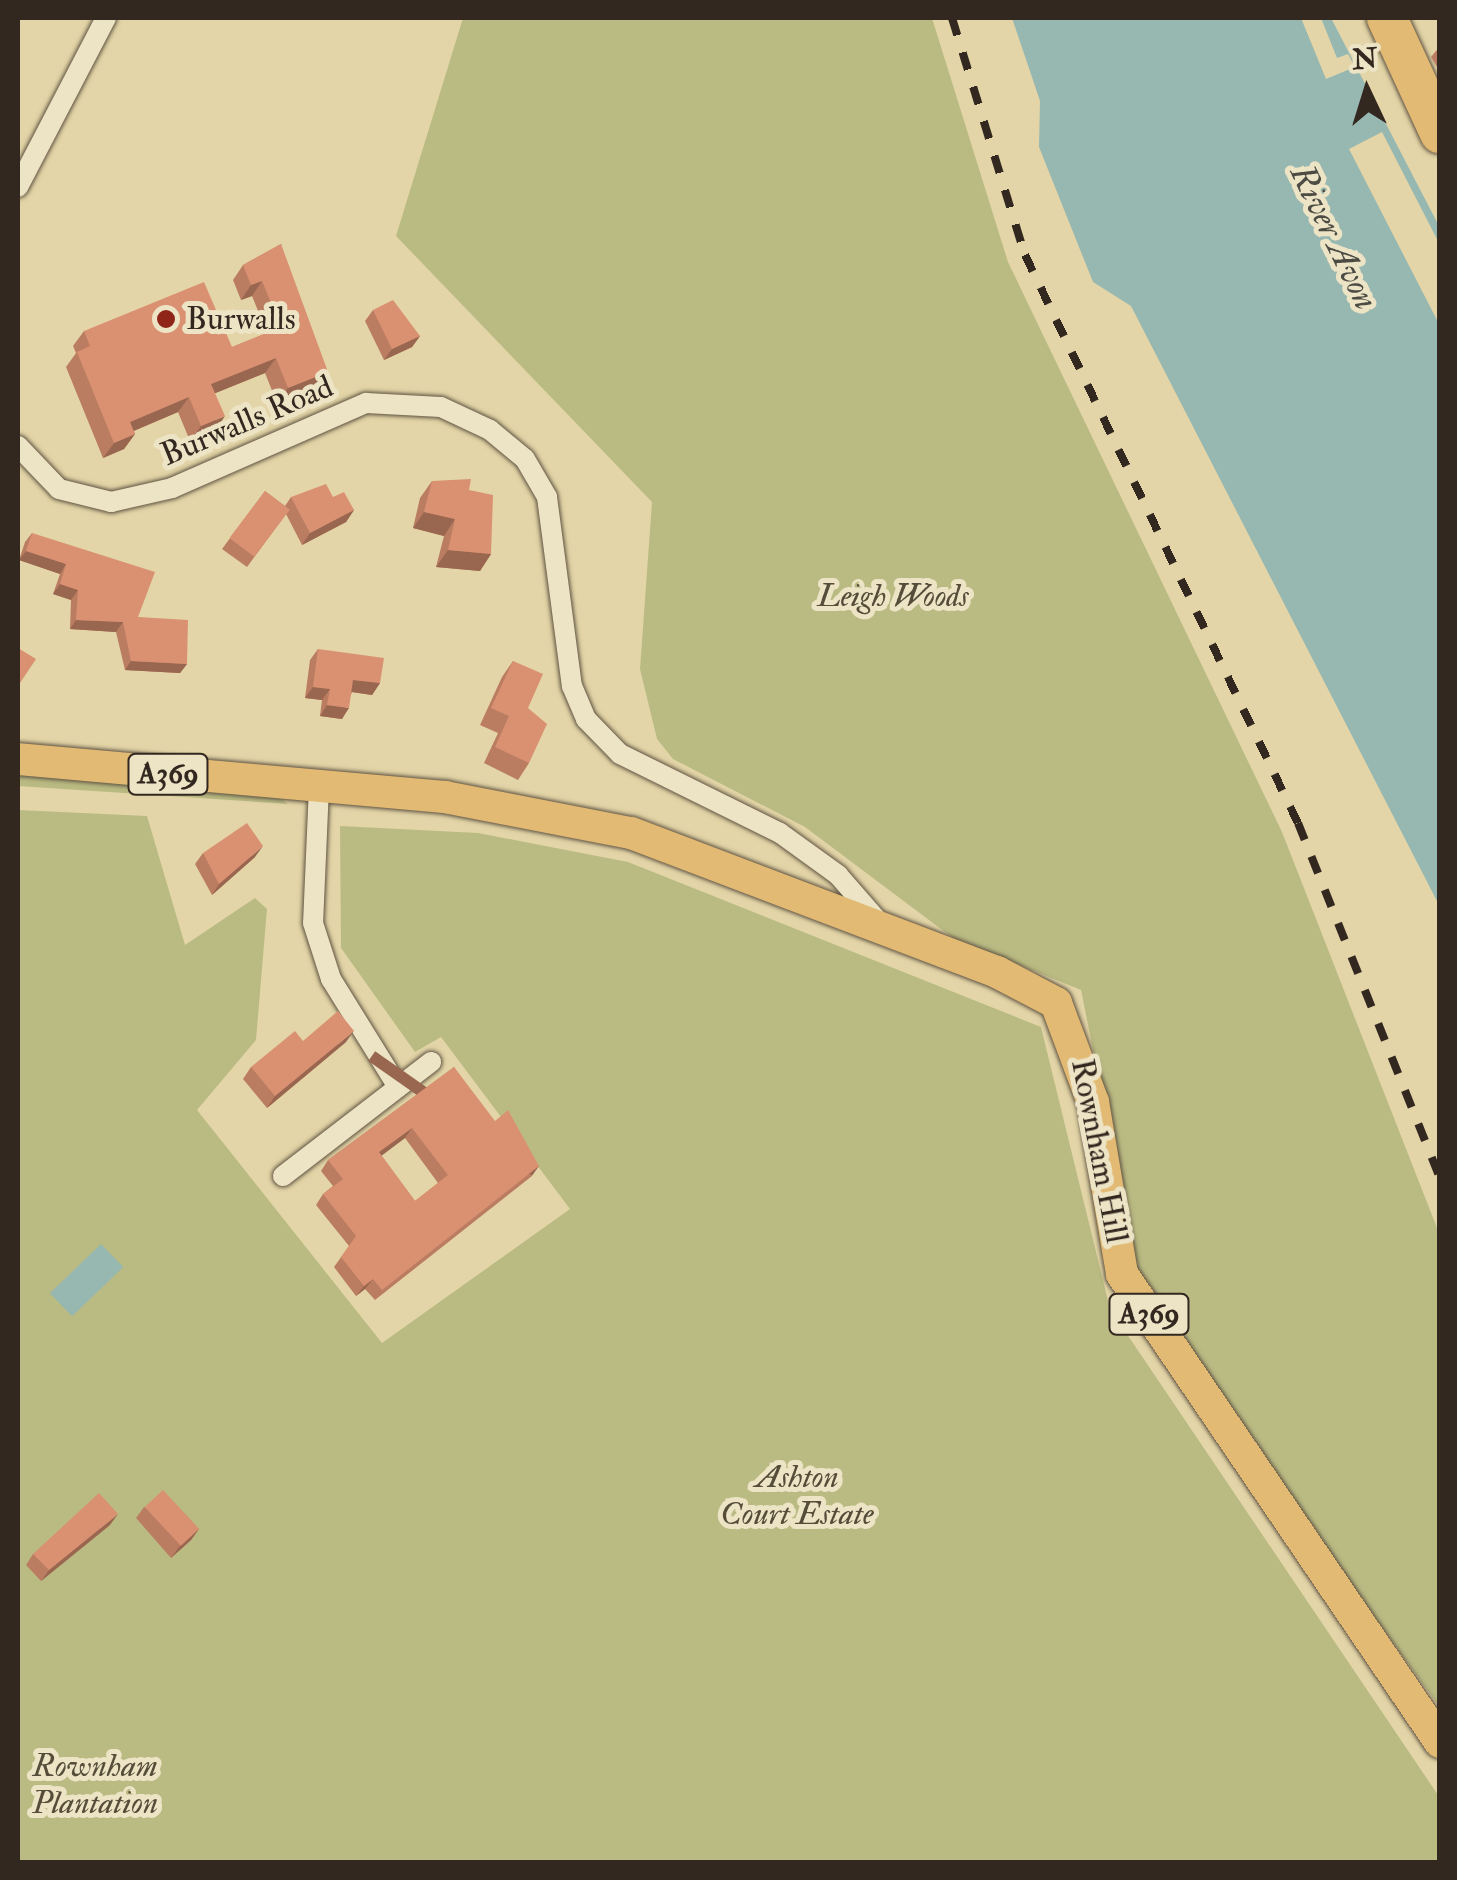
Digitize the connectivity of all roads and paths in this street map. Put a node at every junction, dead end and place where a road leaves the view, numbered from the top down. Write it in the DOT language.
graph roads {
  1 [pos="106,18"];
  2 [pos="1387,18"];
  3 [pos="1440,132"];
  4 [pos="18,187"];
  5 [pos="20,453"];
  6 [pos="18,759"];
  7 [pos="319,787"];
  8 [pos="884,927"];
  9 [pos="431,1062"];
  10 [pos="398,1087"];
  11 [pos="283,1176"];
  12 [pos="1440,1742"];
  1 -- 4 [label="street"];
  2 -- 3 [label="highway"];
  5 -- 8 [label="street, Burwalls Road"];
  6 -- 7 [label="main road, Rownham Hill / A369"];
  7 -- 8 [label="main road, Rownham Hill / A369"];
  7 -- 10 [label="street"];
  8 -- 12 [label="main road, Rownham Hill / A369"];
  9 -- 10 [label="street"];
  10 -- 11 [label="street"];
}
